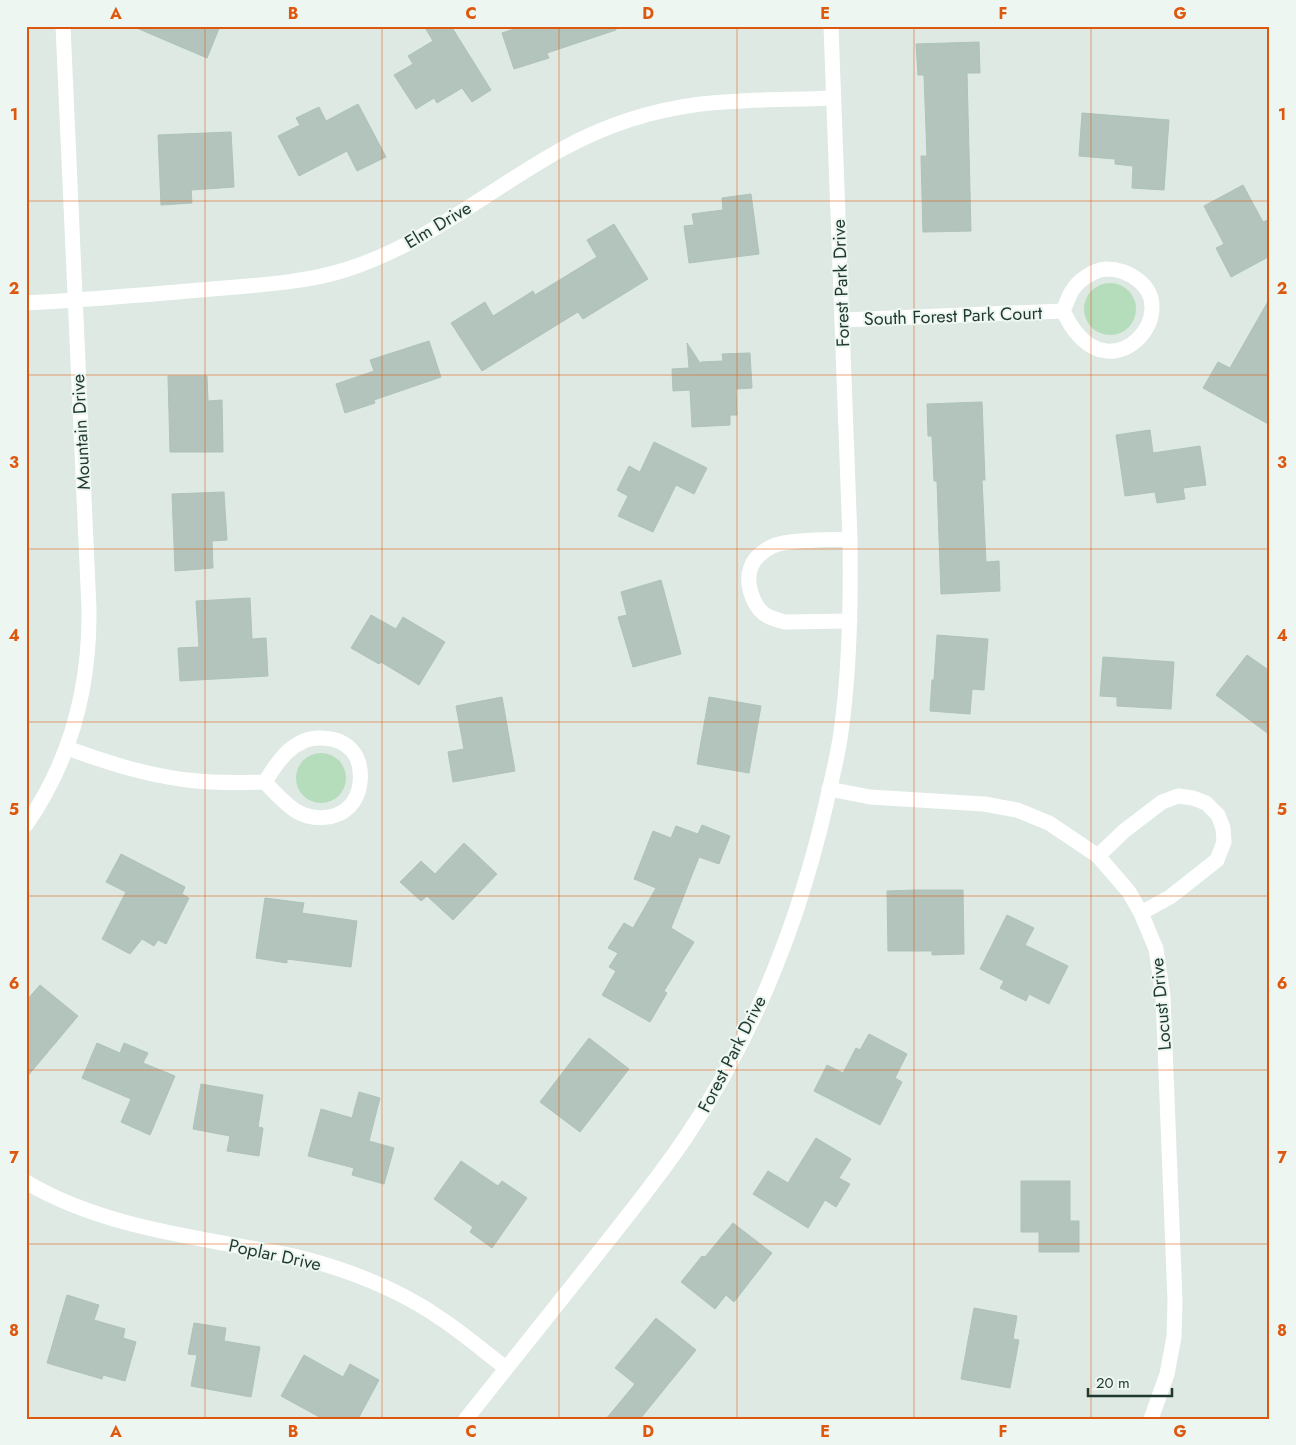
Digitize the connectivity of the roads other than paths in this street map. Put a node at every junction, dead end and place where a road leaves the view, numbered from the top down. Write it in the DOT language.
graph roads {
  1 [pos="63,26"];
  2 [pos="831,26"];
  3 [pos="833,98"];
  4 [pos="75,301"];
  5 [pos="26,303"];
  6 [pos="1063,312"];
  7 [pos="842,320"];
  8 [pos="850,540"];
  9 [pos="850,621"];
  10 [pos="67,748"];
  11 [pos="264,782"];
  12 [pos="829,789"];
  13 [pos="26,825"];
  14 [pos="1098,856"];
  15 [pos="1142,913"];
  16 [pos="26,1182"];
  17 [pos="506,1368"];
  18 [pos="466,1419"];
  19 [pos="1151,1419"];
  1 -- 4 [label="street, Mountain Drive"];
  2 -- 3 [label="street, Forest Park Drive"];
  3 -- 4 [label="street, Elm Drive"];
  3 -- 7 [label="street, Forest Park Drive"];
  4 -- 5 [label="street, Elm Drive"];
  4 -- 10 [label="street, Mountain Drive"];
  6 -- 6 [label="street, South Forest Park Court"];
  6 -- 7 [label="street, South Forest Park Court"];
  7 -- 8 [label="street, Forest Park Drive"];
  8 -- 9 [label="street, Forest Park Drive"];
  8 -- 9 [label="street"];
  9 -- 12 [label="street, Forest Park Drive"];
  10 -- 11 [label="street"];
  10 -- 13 [label="street, Mountain Drive"];
  11 -- 11 [label="street"];
  12 -- 14 [label="street, Locust Drive"];
  12 -- 17 [label="street, Forest Park Drive"];
  14 -- 15 [label="street, Locust Drive"];
  14 -- 15 [label="street"];
  15 -- 19 [label="street, Locust Drive"];
  16 -- 17 [label="street, Poplar Drive"];
  17 -- 18 [label="street, Forest Park Drive"];
}
